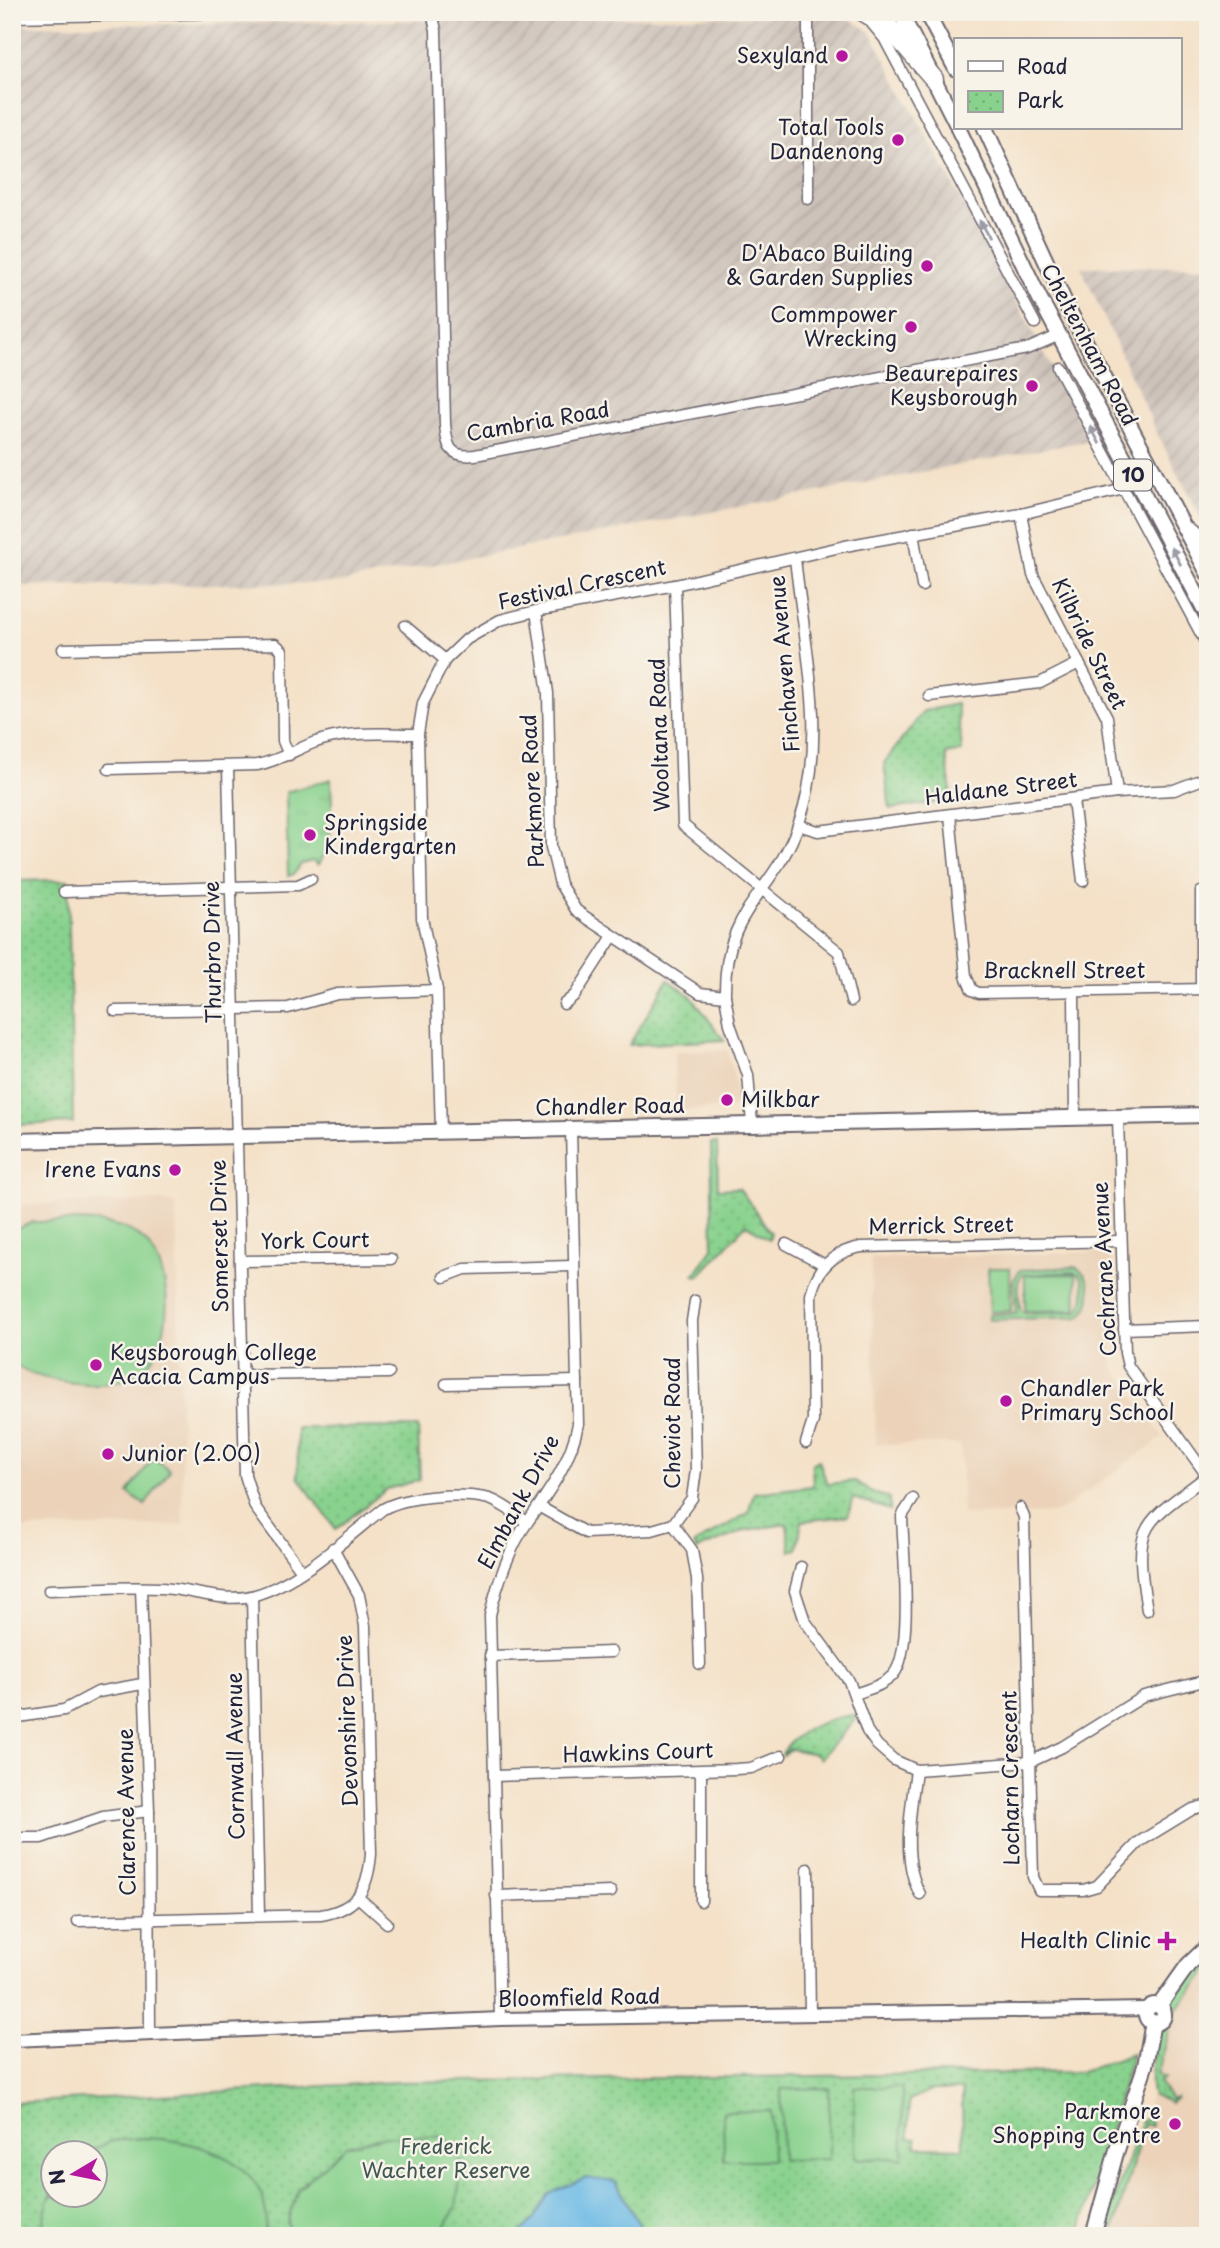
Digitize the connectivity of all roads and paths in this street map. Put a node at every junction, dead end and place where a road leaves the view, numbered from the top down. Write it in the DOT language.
graph roads {
  1 [pos="275,12"];
  2 [pos="445,12"];
  3 [pos="808,12"];
  4 [pos="856,12"];
  5 [pos="876,12"];
  6 [pos="900,12"];
  7 [pos="926,12"];
  8 [pos="430,15"];
  9 [pos="12,17"];
  10 [pos="904,42"];
  11 [pos="954,65"];
  12 [pos="901,69"];
  13 [pos="934,79"];
  14 [pos="954,119"];
  15 [pos="959,130"];
  16 [pos="986,130"];
  17 [pos="808,199"];
  18 [pos="1017,289"];
  19 [pos="1040,297"];
  20 [pos="1035,323"];
  21 [pos="1076,323"];
  22 [pos="1060,335"];
  23 [pos="1058,367"];
  24 [pos="1088,390"];
  25 [pos="1081,408"];
  26 [pos="1124,489"];
  27 [pos="1021,514"];
  28 [pos="1179,519"];
  29 [pos="913,533"];
  30 [pos="1208,545"];
  31 [pos="795,558"];
  32 [pos="1208,573"];
  33 [pos="676,585"];
  34 [pos="922,586"];
  35 [pos="536,611"];
  36 [pos="1208,616"];
  37 [pos="405,626"];
  38 [pos="1208,647"];
  39 [pos="63,649"];
  40 [pos="445,660"];
  41 [pos="1079,663"];
  42 [pos="929,696"];
  43 [pos="418,734"];
  44 [pos="289,755"];
  45 [pos="228,767"];
  46 [pos="109,769"];
  47 [pos="1208,777"];
  48 [pos="1117,793"];
  49 [pos="1073,800"];
  50 [pos="950,815"];
  51 [pos="798,825"];
  52 [pos="311,879"];
  53 [pos="1083,881"];
  54 [pos="231,888"];
  55 [pos="761,888"];
  56 [pos="64,892"];
  57 [pos="1201,892"];
  58 [pos="614,936"];
  59 [pos="1204,989"];
  60 [pos="438,990"];
  61 [pos="1074,992"];
  62 [pos="725,996"];
  63 [pos="851,1001"];
  64 [pos="564,1004"];
  65 [pos="233,1010"];
  66 [pos="115,1011"];
  67 [pos="1208,1115"];
  68 [pos="1075,1118"];
  69 [pos="1118,1118"];
  70 [pos="752,1124"];
  71 [pos="570,1129"];
  72 [pos="441,1132"];
  73 [pos="237,1136"];
  74 [pos="12,1141"];
  75 [pos="1121,1241"];
  76 [pos="786,1244"];
  77 [pos="391,1259"];
  78 [pos="240,1261"];
  79 [pos="825,1265"];
  80 [pos="572,1266"];
  81 [pos="444,1276"];
  82 [pos="695,1300"];
  83 [pos="1208,1326"];
  84 [pos="1124,1329"];
  85 [pos="389,1373"];
  86 [pos="243,1375"];
  87 [pos="577,1381"];
  88 [pos="446,1384"];
  89 [pos="806,1443"];
  90 [pos="1206,1472"];
  91 [pos="913,1499"];
  92 [pos="540,1507"];
  93 [pos="1020,1508"];
  94 [pos="527,1522"];
  95 [pos="673,1524"];
  96 [pos="333,1548"];
  97 [pos="801,1566"];
  98 [pos="301,1570"];
  99 [pos="141,1588"];
  100 [pos="49,1590"];
  101 [pos="252,1596"];
  102 [pos="1147,1610"];
  103 [pos="611,1652"];
  104 [pos="490,1656"];
  105 [pos="700,1664"];
  106 [pos="1208,1680"];
  107 [pos="142,1684"];
  108 [pos="855,1694"];
  109 [pos="12,1718"];
  110 [pos="781,1756"];
  111 [pos="1030,1762"];
  112 [pos="916,1770"];
  113 [pos="701,1771"];
  114 [pos="494,1776"];
  115 [pos="1208,1805"];
  116 [pos="149,1811"];
  117 [pos="12,1838"];
  118 [pos="808,1869"];
  119 [pos="611,1892"];
  120 [pos="920,1894"];
  121 [pos="496,1896"];
  122 [pos="359,1898"];
  123 [pos="701,1901"];
  124 [pos="259,1916"];
  125 [pos="148,1919"];
  126 [pos="78,1921"];
  127 [pos="387,1923"];
  128 [pos="1208,1946"];
  129 [pos="1153,2012"];
  130 [pos="810,2014"];
  131 [pos="500,2019"];
  132 [pos="150,2034"];
  133 [pos="12,2040"];
  134 [pos="1093,2236"];
  1 -- 9 [label="street"];
  2 -- 8 [label="street"];
  3 -- 17 [label="street"];
  4 -- 12 [label="street, Cheltenham Road"];
  5 -- 10 [label="highway"];
  6 -- 13 [label="main road"];
  7 -- 11 [label="main road"];
  8 -- 22 [label="street, Cambria Road"];
  10 -- 12 [label="street"];
  10 -- 13 [label="highway"];
  18 -- 12 [label="street, Cheltenham Road, one-way"];
  13 -- 14 [label="main road"];
  15 -- 19 [label="main road, Cheltenham Road / 10"];
  16 -- 21 [label="main road, Cheltenham Road / 10"];
  18 -- 19 [label="street"];
  18 -- 20 [label="street, Cheltenham Road"];
  19 -- 22 [label="main road, Cheltenham Road / 10"];
  21 -- 22 [label="main road"];
  21 -- 28 [label="main road, Cheltenham Road / 10"];
  22 -- 24 [label="main road, Cheltenham Road / 10"];
  23 -- 25 [label="street, Cheltenham Road"];
  24 -- 25 [label="street"];
  36 -- 24 [label="main road, Cheltenham Road / 10, one-way"];
  26 -- 25 [label="street, Cheltenham Road, one-way"];
  26 -- 27 [label="street, Festival Crescent"];
  26 -- 38 [label="street, Cheltenham Road"];
  27 -- 29 [label="street, Festival Crescent"];
  27 -- 41 [label="street, Kilbride Street"];
  28 -- 30 [label="street, Cheltenham Road"];
  28 -- 32 [label="main road, Cheltenham Road / 10"];
  29 -- 31 [label="street, Festival Crescent"];
  29 -- 34 [label="street"];
  31 -- 33 [label="street, Festival Crescent"];
  31 -- 51 [label="street, Finchaven Avenue"];
  33 -- 35 [label="street, Festival Crescent"];
  33 -- 55 [label="street, Wooltana Road"];
  35 -- 40 [label="street, Festival Crescent"];
  35 -- 58 [label="street, Parkmore Road"];
  37 -- 40 [label="street"];
  39 -- 44 [label="street"];
  40 -- 43 [label="street, Festival Crescent"];
  41 -- 42 [label="street"];
  41 -- 48 [label="street, Kilbride Street"];
  43 -- 44 [label="street"];
  43 -- 60 [label="street, Festival Crescent"];
  44 -- 45 [label="street"];
  45 -- 46 [label="street"];
  45 -- 54 [label="street, Thurbro Drive"];
  47 -- 48 [label="street, Haldane Street"];
  48 -- 49 [label="street, Haldane Street"];
  49 -- 50 [label="street, Haldane Street"];
  49 -- 53 [label="street"];
  50 -- 51 [label="street, Haldane Street"];
  50 -- 61 [label="street, Bracknell Street"];
  51 -- 55 [label="street, Finchaven Avenue"];
  52 -- 54 [label="street"];
  54 -- 56 [label="street"];
  54 -- 65 [label="street, Thurbro Drive"];
  55 -- 62 [label="street, Finchaven Avenue"];
  55 -- 63 [label="street, Wooltana Road"];
  57 -- 59 [label="street"];
  58 -- 62 [label="street, Parkmore Road"];
  58 -- 64 [label="street"];
  59 -- 61 [label="street, Bracknell Street"];
  60 -- 65 [label="street"];
  60 -- 72 [label="street, Festival Crescent"];
  61 -- 68 [label="street"];
  62 -- 70 [label="street"];
  65 -- 66 [label="street"];
  65 -- 73 [label="street, Thurbro Drive"];
  67 -- 69 [label="main road, Chandler Road"];
  68 -- 69 [label="main road, Chandler Road"];
  68 -- 70 [label="main road, Chandler Road"];
  69 -- 75 [label="street, Cochrane Avenue"];
  70 -- 71 [label="main road, Chandler Road"];
  71 -- 72 [label="main road, Chandler Road"];
  71 -- 80 [label="street, Elmbank Drive"];
  72 -- 73 [label="main road, Chandler Road"];
  73 -- 74 [label="main road, Chandler Road"];
  73 -- 78 [label="street, Somerset Drive"];
  75 -- 79 [label="street, Merrick Street"];
  75 -- 84 [label="street, Cochrane Avenue"];
  76 -- 79 [label="street"];
  77 -- 78 [label="street, York Court"];
  78 -- 86 [label="street, Somerset Drive"];
  79 -- 89 [label="street"];
  80 -- 81 [label="street"];
  80 -- 87 [label="street, Elmbank Drive"];
  82 -- 95 [label="street, Cheviot Road"];
  83 -- 84 [label="street"];
  84 -- 90 [label="street, Cochrane Avenue"];
  85 -- 86 [label="street"];
  86 -- 98 [label="street, Somerset Drive"];
  87 -- 88 [label="street"];
  87 -- 92 [label="street, Elmbank Drive"];
  90 -- 102 [label="street"];
  91 -- 108 [label="street"];
  92 -- 94 [label="street, Elmbank Drive"];
  92 -- 95 [label="street"];
  93 -- 111 [label="street, Locharn Crescent"];
  94 -- 96 [label="street"];
  94 -- 104 [label="street, Elmbank Drive"];
  95 -- 105 [label="street"];
  96 -- 98 [label="street"];
  96 -- 122 [label="street, Devonshire Drive"];
  97 -- 108 [label="street"];
  98 -- 101 [label="street"];
  99 -- 100 [label="street"];
  99 -- 101 [label="street"];
  99 -- 107 [label="street, Clarence Avenue"];
  101 -- 124 [label="street, Cornwall Avenue"];
  103 -- 104 [label="street"];
  104 -- 114 [label="street, Elmbank Drive"];
  106 -- 111 [label="street"];
  107 -- 109 [label="street"];
  107 -- 116 [label="street, Clarence Avenue"];
  108 -- 112 [label="street"];
  110 -- 113 [label="street, Hawkins Court"];
  111 -- 112 [label="street"];
  111 -- 115 [label="street, Locharn Crescent"];
  112 -- 120 [label="street"];
  113 -- 114 [label="street, Hawkins Court"];
  113 -- 123 [label="street"];
  114 -- 121 [label="street, Elmbank Drive"];
  116 -- 117 [label="street"];
  116 -- 125 [label="street, Clarence Avenue"];
  118 -- 130 [label="street"];
  119 -- 121 [label="street"];
  121 -- 131 [label="street, Elmbank Drive"];
  122 -- 124 [label="street"];
  122 -- 127 [label="street"];
  124 -- 125 [label="street"];
  125 -- 126 [label="street"];
  125 -- 132 [label="street, Clarence Avenue"];
  128 -- 129 [label="main road"];
  129 -- 130 [label="street, Bloomfield Road"];
  129 -- 134 [label="main road"];
  130 -- 131 [label="street, Bloomfield Road"];
  131 -- 132 [label="street, Bloomfield Road"];
  132 -- 133 [label="street, Bloomfield Road"];
}
